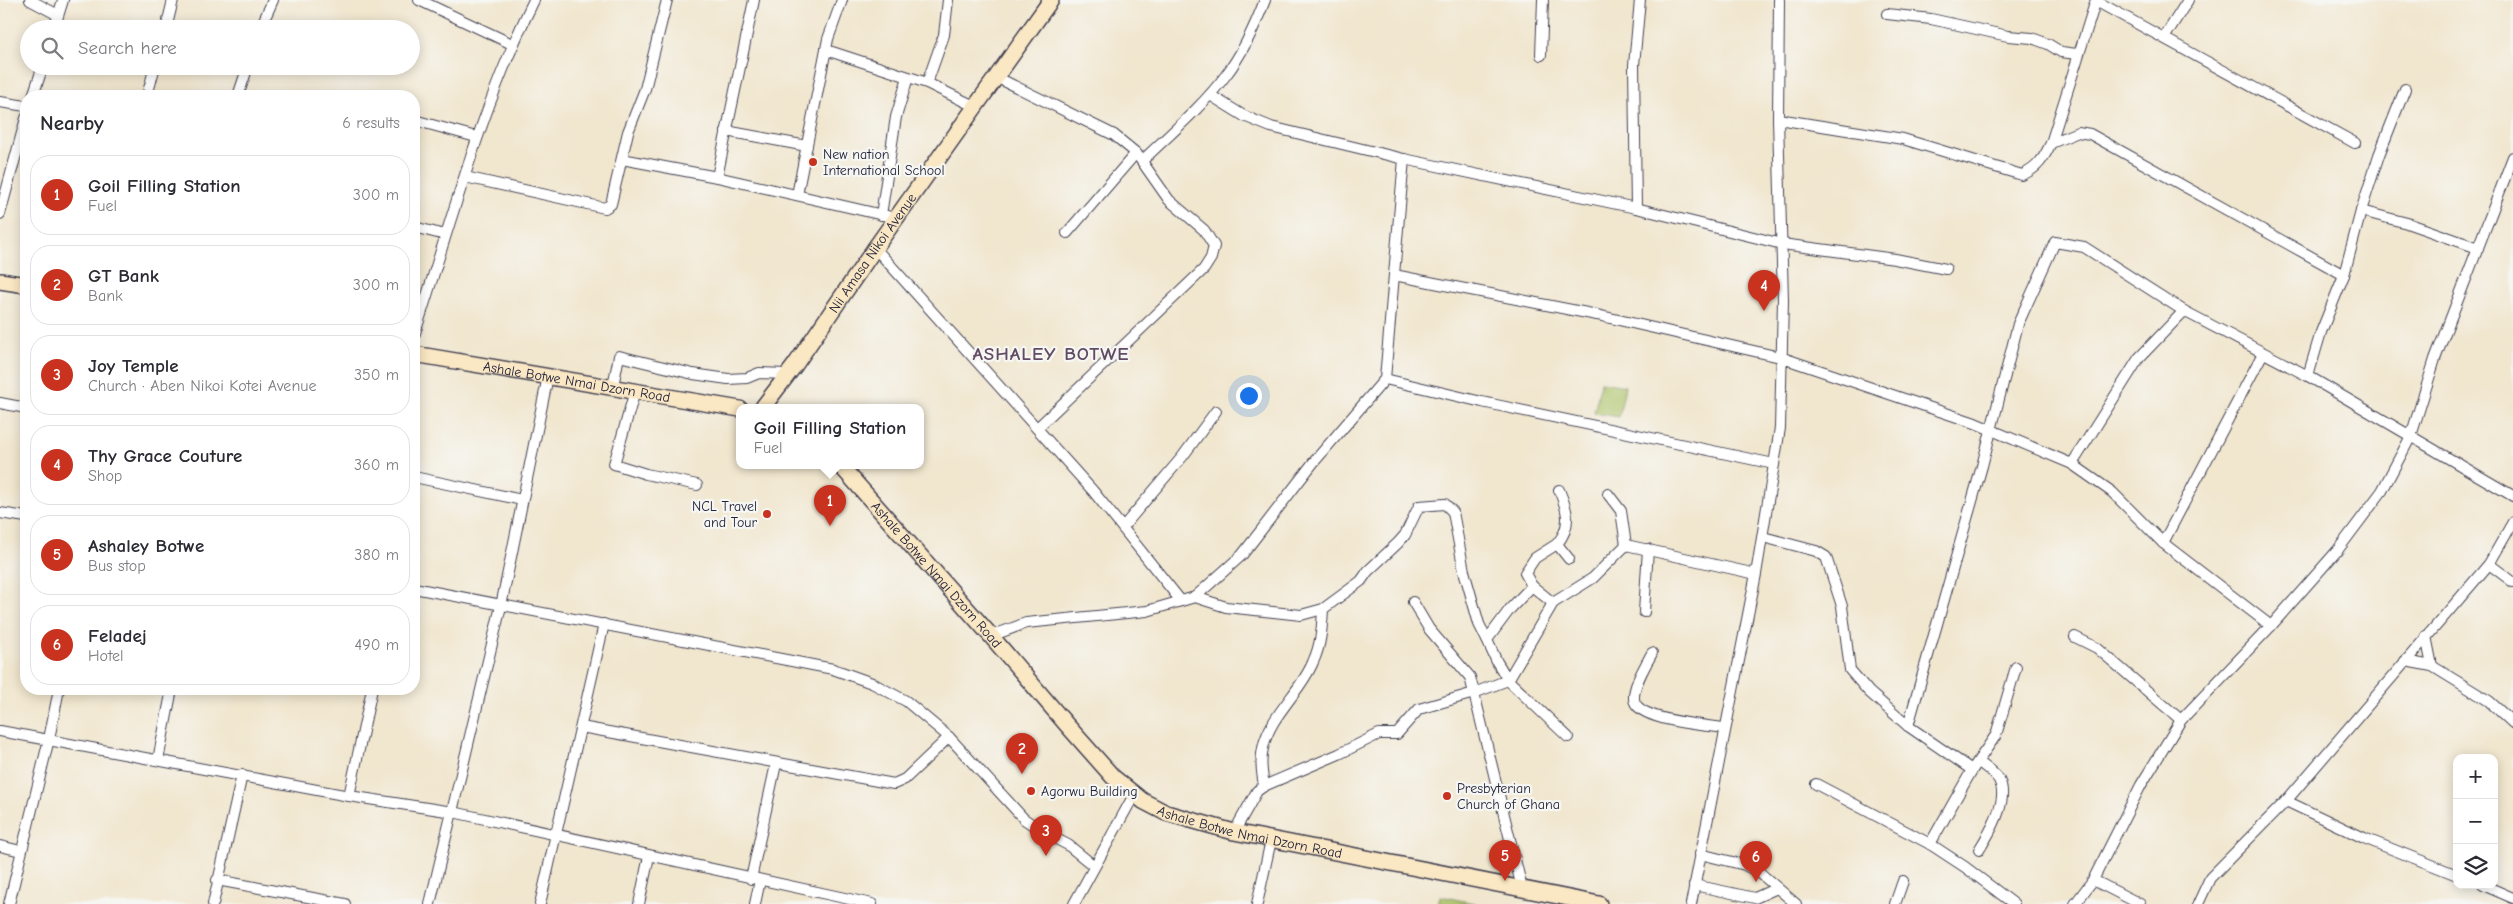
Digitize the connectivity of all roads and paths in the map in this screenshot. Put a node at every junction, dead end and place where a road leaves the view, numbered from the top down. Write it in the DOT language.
graph roads {
  1 [pos="30,0"];
  2 [pos="63,0"];
  3 [pos="173,0"];
  4 [pos="273,0"];
  5 [pos="419,0"];
  6 [pos="534,0"];
  7 [pos="667,0"];
  8 [pos="754,0"];
  9 [pos="842,0"];
  10 [pos="948,0"];
  11 [pos="1051,0"];
  12 [pos="1265,0"];
  13 [pos="1543,0"];
  14 [pos="1640,0"];
  15 [pos="1779,0"];
  16 [pos="2188,0"];
  17 [pos="2096,1"];
  18 [pos="1887,14"];
  19 [pos="58,15"];
  20 [pos="57,20"];
  21 [pos="168,20"];
  22 [pos="264,20"];
  23 [pos="2164,38"];
  24 [pos="512,44"];
  25 [pos="826,50"];
  26 [pos="2078,54"];
  27 [pos="1541,55"];
  28 [pos="40,75"];
  29 [pos="153,75"];
  30 [pos="245,75"];
  31 [pos="996,76"];
  32 [pos="908,77"];
  33 [pos="927,83"];
  34 [pos="35,90"];
  35 [pos="149,90"];
  36 [pos="240,90"];
  37 [pos="2405,90"];
  38 [pos="1210,95"];
  39 [pos="0,102"];
  40 [pos="20,105"];
  41 [pos="976,107"];
  42 [pos="1778,119"];
  43 [pos="420,122"];
  44 [pos="726,131"];
  45 [pos="476,138"];
  46 [pos="20,140"];
  47 [pos="2051,143"];
  48 [pos="2355,143"];
  49 [pos="807,146"];
  50 [pos="1139,157"];
  51 [pos="2513,157"];
  52 [pos="622,159"];
  53 [pos="1404,159"];
  54 [pos="465,177"];
  55 [pos="717,177"];
  56 [pos="797,195"];
  57 [pos="1636,208"];
  58 [pos="2361,211"];
  59 [pos="0,214"];
  60 [pos="881,215"];
  61 [pos="896,218"];
  62 [pos="420,228"];
  63 [pos="1067,233"];
  64 [pos="446,235"];
  65 [pos="1782,244"];
  66 [pos="874,248"];
  67 [pos="2478,248"];
  68 [pos="1946,269"];
  69 [pos="1394,275"];
  70 [pos="2344,275"];
  71 [pos="0,281"];
  72 [pos="20,284"];
  73 [pos="2184,311"];
  74 [pos="420,317"];
  75 [pos="2263,353"];
  76 [pos="420,355"];
  77 [pos="1780,358"];
  78 [pos="787,374"];
  79 [pos="548,376"];
  80 [pos="2308,376"];
  81 [pos="1385,379"];
  82 [pos="613,386"];
  83 [pos="636,390"];
  84 [pos="0,403"];
  85 [pos="765,404"];
  86 [pos="20,407"];
  87 [pos="736,408"];
  88 [pos="1216,411"];
  89 [pos="1037,428"];
  90 [pos="1990,429"];
  91 [pos="2411,436"];
  92 [pos="1774,464"];
  93 [pos="2072,464"];
  94 [pos="844,469"];
  95 [pos="420,478"];
  96 [pos="697,485"];
  97 [pos="1559,490"];
  98 [pos="1608,494"];
  99 [pos="2513,496"];
  100 [pos="522,500"];
  101 [pos="0,513"];
  102 [pos="20,515"];
  103 [pos="2513,522"];
  104 [pos="1123,527"];
  105 [pos="1763,537"];
  106 [pos="2163,543"];
  107 [pos="1558,544"];
  108 [pos="1626,545"];
  109 [pos="1648,549"];
  110 [pos="1569,559"];
  111 [pos="2489,564"];
  112 [pos="1756,574"];
  113 [pos="2513,582"];
  114 [pos="1532,586"];
  115 [pos="420,589"];
  116 [pos="1196,597"];
  117 [pos="1181,601"];
  118 [pos="1413,602"];
  119 [pos="1553,603"];
  120 [pos="501,606"];
  121 [pos="1323,609"];
  122 [pos="1644,612"];
  123 [pos="604,624"];
  124 [pos="2271,626"];
  125 [pos="991,636"];
  126 [pos="2426,636"];
  127 [pos="2076,637"];
  128 [pos="1486,640"];
  129 [pos="1652,653"];
  130 [pos="2405,661"];
  131 [pos="2432,666"];
  132 [pos="2016,667"];
  133 [pos="1508,680"];
  134 [pos="1474,693"];
  135 [pos="58,695"];
  136 [pos="171,695"];
  137 [pos="371,695"];
  138 [pos="2181,720"];
  139 [pos="2513,723"];
  140 [pos="1908,726"];
  141 [pos="581,727"];
  142 [pos="1724,728"];
  143 [pos="0,731"];
  144 [pos="949,737"];
  145 [pos="1568,737"];
  146 [pos="49,739"];
  147 [pos="158,760"];
  148 [pos="776,764"];
  149 [pos="1975,766"];
  150 [pos="242,775"];
  151 [pos="1816,784"];
  152 [pos="1264,786"];
  153 [pos="1134,795"];
  154 [pos="349,796"];
  155 [pos="2286,801"];
  156 [pos="453,812"];
  157 [pos="1234,832"];
  158 [pos="555,836"];
  159 [pos="1271,840"];
  160 [pos="1930,844"];
  161 [pos="0,846"];
  162 [pos="1979,850"];
  163 [pos="21,851"];
  164 [pos="1700,854"];
  165 [pos="648,856"];
  166 [pos="1094,866"];
  167 [pos="2453,873"];
  168 [pos="755,879"];
  169 [pos="217,880"];
  170 [pos="2093,880"];
  171 [pos="1903,881"];
  172 [pos="1694,885"];
  173 [pos="1522,888"];
  174 [pos="1777,888"];
  175 [pos="2493,889"];
  176 [pos="2513,898"];
  177 [pos="1592,903"];
  178 [pos="9,904"];
  179 [pos="213,904"];
  180 [pos="345,904"];
  181 [pos="430,904"];
  182 [pos="540,904"];
  183 [pos="639,904"];
  184 [pos="755,904"];
  185 [pos="872,904"];
  186 [pos="1074,904"];
  187 [pos="1257,904"];
  188 [pos="1691,904"];
  189 [pos="1796,904"];
  190 [pos="1894,904"];
  191 [pos="2014,904"];
  192 [pos="2075,904"];
  193 [pos="2140,904"];
  194 [pos="2198,904"];
  1 -- 19 [label="street"];
  2 -- 19 [label="street"];
  3 -- 21 [label="street"];
  4 -- 22 [label="street"];
  5 -- 24 [label="street"];
  6 -- 24 [label="street"];
  7 -- 52 [label="street"];
  8 -- 44 [label="street"];
  9 -- 25 [label="street"];
  10 -- 33 [label="street"];
  11 -- 31 [label="main road, Nii Amasa Nikoi Avenue"];
  12 -- 38 [label="street"];
  13 -- 27 [label="street"];
  14 -- 57 [label="street"];
  15 -- 42 [label="street"];
  16 -- 23 [label="street"];
  17 -- 23 [label="street"];
  17 -- 26 [label="street"];
  18 -- 26 [label="street"];
  19 -- 20 [label="street"];
  23 -- 48 [label="street"];
  24 -- 45 [label="street"];
  25 -- 32 [label="street"];
  25 -- 49 [label="street"];
  26 -- 47 [label="street"];
  28 -- 34 [label="street"];
  29 -- 35 [label="street"];
  30 -- 36 [label="street"];
  31 -- 41 [label="main road, Nii Amasa Nikoi Avenue"];
  31 -- 50 [label="street"];
  32 -- 33 [label="street"];
  32 -- 60 [label="street"];
  33 -- 41 [label="street"];
  37 -- 58 [label="street"];
  38 -- 50 [label="street"];
  38 -- 53 [label="street"];
  39 -- 40 [label="street"];
  41 -- 61 [label="main road, Nii Amasa Nikoi Avenue"];
  42 -- 47 [label="street"];
  42 -- 65 [label="street"];
  43 -- 45 [label="street"];
  44 -- 49 [label="street"];
  44 -- 55 [label="street"];
  45 -- 54 [label="street"];
  46 -- 59 [label="street"];
  47 -- 70 [label="street"];
  49 -- 56 [label="street"];
  50 -- 63 [label="street"];
  50 -- 89 [label="street"];
  51 -- 67 [label="street"];
  52 -- 54 [label="street"];
  52 -- 55 [label="street"];
  53 -- 57 [label="street"];
  53 -- 69 [label="street"];
  54 -- 64 [label="street"];
  55 -- 56 [label="street"];
  56 -- 60 [label="street"];
  57 -- 65 [label="street"];
  58 -- 67 [label="street"];
  58 -- 70 [label="street"];
  60 -- 61 [label="street"];
  61 -- 66 [label="main road, Nii Amasa Nikoi Avenue"];
  62 -- 64 [label="street"];
  64 -- 74 [label="street"];
  65 -- 68 [label="street"];
  65 -- 77 [label="street"];
  66 -- 78 [label="main road, Nii Amasa Nikoi Avenue"];
  66 -- 89 [label="street"];
  67 -- 91 [label="street"];
  69 -- 77 [label="street"];
  69 -- 81 [label="street"];
  70 -- 80 [label="street"];
  71 -- 72 [label="main road"];
  73 -- 75 [label="street"];
  73 -- 90 [label="street"];
  73 -- 93 [label="street"];
  75 -- 80 [label="street"];
  75 -- 106 [label="street"];
  76 -- 79 [label="main road, Ashale Botwe Nmai Dzorn Road"];
  77 -- 90 [label="street"];
  77 -- 92 [label="street"];
  78 -- 82 [label="street"];
  78 -- 85 [label="main road, Nii Amasa Nikoi Avenue"];
  79 -- 82 [label="main road, Ashale Botwe Nmai Dzorn Road"];
  79 -- 100 [label="street"];
  80 -- 91 [label="street"];
  81 -- 92 [label="street"];
  81 -- 116 [label="street"];
  82 -- 83 [label="main road, Ashale Botwe Nmai Dzorn Road"];
  83 -- 87 [label="main road, Ashale Botwe Nmai Dzorn Road"];
  83 -- 96 [label="street"];
  84 -- 86 [label="street"];
  88 -- 104 [label="street"];
  89 -- 104 [label="street"];
  90 -- 93 [label="street"];
  90 -- 140 [label="street"];
  91 -- 99 [label="street"];
  91 -- 124 [label="street"];
  92 -- 105 [label="street"];
  93 -- 106 [label="street"];
  94 -- 125 [label="main road, Ashale Botwe Nmai Dzorn Road"];
  95 -- 100 [label="street"];
  97 -- 107 [label="street"];
  98 -- 108 [label="street"];
  100 -- 120 [label="street"];
  101 -- 102 [label="street"];
  103 -- 111 [label="street"];
  104 -- 117 [label="street"];
  105 -- 112 [label="street"];
  105 -- 140 [label="street"];
  106 -- 124 [label="street"];
  107 -- 110 [label="street"];
  107 -- 114 [label="street"];
  108 -- 109 [label="street"];
  108 -- 119 [label="street"];
  109 -- 112 [label="street"];
  109 -- 122 [label="street"];
  111 -- 113 [label="street"];
  111 -- 126 [label="street"];
  112 -- 142 [label="street"];
  114 -- 119 [label="street"];
  114 -- 128 [label="street"];
  115 -- 120 [label="street"];
  116 -- 117 [label="street"];
  116 -- 121 [label="street"];
  117 -- 125 [label="street"];
  118 -- 134 [label="street"];
  119 -- 133 [label="street"];
  120 -- 123 [label="street"];
  120 -- 156 [label="street"];
  121 -- 128 [label="street"];
  121 -- 152 [label="street"];
  123 -- 141 [label="street"];
  123 -- 144 [label="street"];
  124 -- 138 [label="street"];
  125 -- 153 [label="main road, Ashale Botwe Nmai Dzorn Road"];
  126 -- 130 [label="street"];
  126 -- 131 [label="street"];
  127 -- 138 [label="street"];
  128 -- 133 [label="street"];
  129 -- 142 [label="street"];
  130 -- 131 [label="street"];
  130 -- 155 [label="street"];
  131 -- 139 [label="street"];
  132 -- 149 [label="street"];
  133 -- 134 [label="street"];
  133 -- 145 [label="street"];
  134 -- 152 [label="street"];
  134 -- 173 [label="street"];
  135 -- 146 [label="street"];
  136 -- 147 [label="street"];
  137 -- 154 [label="street"];
  138 -- 170 [label="street"];
  140 -- 149 [label="street"];
  141 -- 148 [label="street"];
  141 -- 158 [label="street"];
  142 -- 164 [label="street"];
  143 -- 146 [label="street"];
  144 -- 148 [label="street"];
  144 -- 166 [label="street"];
  146 -- 147 [label="street"];
  146 -- 163 [label="street"];
  147 -- 150 [label="street"];
  148 -- 168 [label="street"];
  149 -- 160 [label="street"];
  149 -- 162 [label="street"];
  150 -- 154 [label="street"];
  150 -- 169 [label="street"];
  151 -- 160 [label="street"];
  152 -- 157 [label="street"];
  153 -- 157 [label="main road, Ashale Botwe Nmai Dzorn Road"];
  153 -- 166 [label="street"];
  154 -- 156 [label="street"];
  155 -- 167 [label="street"];
  155 -- 194 [label="street"];
  156 -- 158 [label="street"];
  156 -- 181 [label="street"];
  157 -- 159 [label="main road, Ashale Botwe Nmai Dzorn Road"];
  158 -- 165 [label="street"];
  158 -- 182 [label="street"];
  159 -- 173 [label="main road, Ashale Botwe Nmai Dzorn Road"];
  159 -- 187 [label="street"];
  160 -- 191 [label="street"];
  161 -- 163 [label="street"];
  163 -- 178 [label="street"];
  164 -- 172 [label="street"];
  164 -- 174 [label="street"];
  165 -- 168 [label="street"];
  165 -- 183 [label="street"];
  166 -- 186 [label="street"];
  168 -- 184 [label="street"];
  168 -- 185 [label="street"];
  169 -- 179 [label="street"];
  169 -- 180 [label="street"];
  170 -- 192 [label="street"];
  170 -- 193 [label="street"];
  171 -- 190 [label="street"];
  172 -- 174 [label="street"];
  172 -- 188 [label="street"];
  173 -- 177 [label="main road, Ashale Botwe Nmai Dzorn Road"];
  174 -- 189 [label="street"];
  175 -- 176 [label="street"];
}
